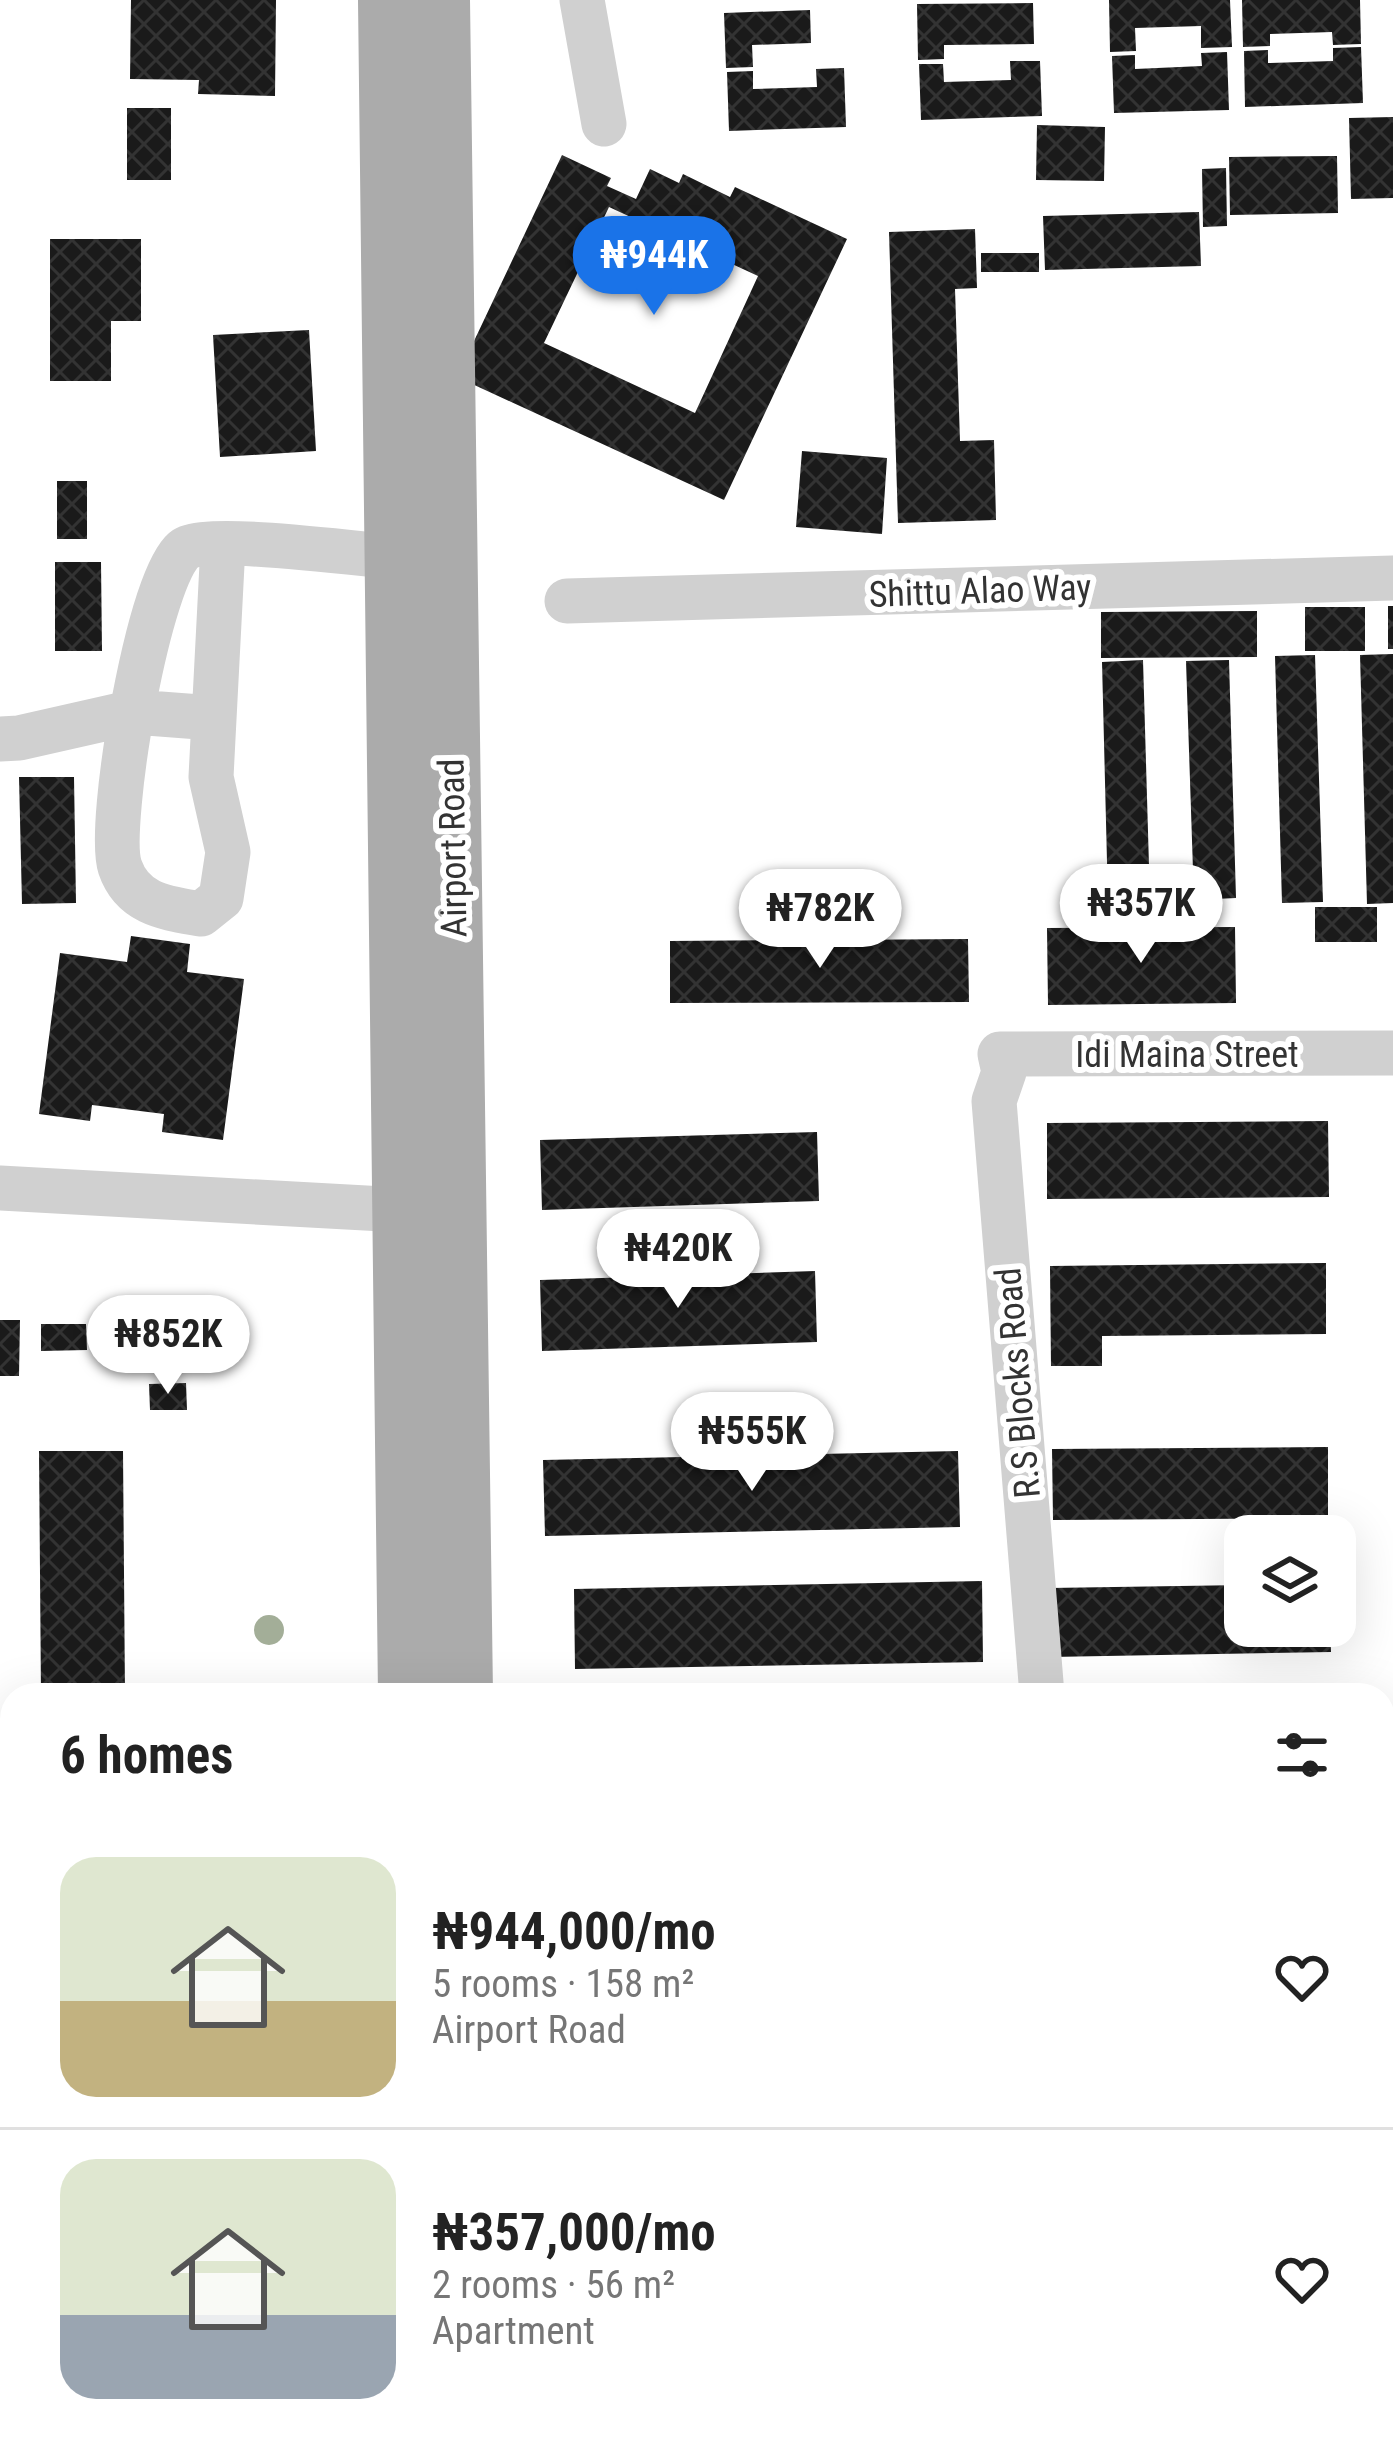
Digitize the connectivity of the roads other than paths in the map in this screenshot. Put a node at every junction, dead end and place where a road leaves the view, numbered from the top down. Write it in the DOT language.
graph roads {
  1 [pos="388,0"];
  2 [pos="440,0"];
  3 [pos="582,0"];
  4 [pos="604,124"];
  5 [pos="223,545"];
  6 [pos="395,557"];
  7 [pos="1393,578"];
  8 [pos="567,601"];
  9 [pos="134,712"];
  10 [pos="213,718"];
  11 [pos="0,739"];
  12 [pos="1393,1053"];
  13 [pos="1004,1072"];
  14 [pos="0,1188"];
  15 [pos="402,1210"];
  16 [pos="408,1683"];
  17 [pos="463,1683"];
  18 [pos="1041,1683"];
  1 -- 6 [label="main road, Airport Road"];
  2 -- 17 [label="main road, Airport Road"];
  3 -- 4 [label="lane"];
  5 -- 6 [label="lane"];
  5 -- 9 [label="lane"];
  5 -- 10 [label="lane"];
  6 -- 15 [label="main road, Airport Road"];
  7 -- 8 [label="lane, Shittu Alao Way"];
  9 -- 10 [label="lane"];
  9 -- 10 [label="lane"];
  9 -- 11 [label="lane"];
  12 -- 13 [label="lane, Idi Maina Street"];
  13 -- 18 [label="lane, R.S Blocks Road"];
  14 -- 15 [label="lane"];
  15 -- 16 [label="main road, Airport Road"];
}
